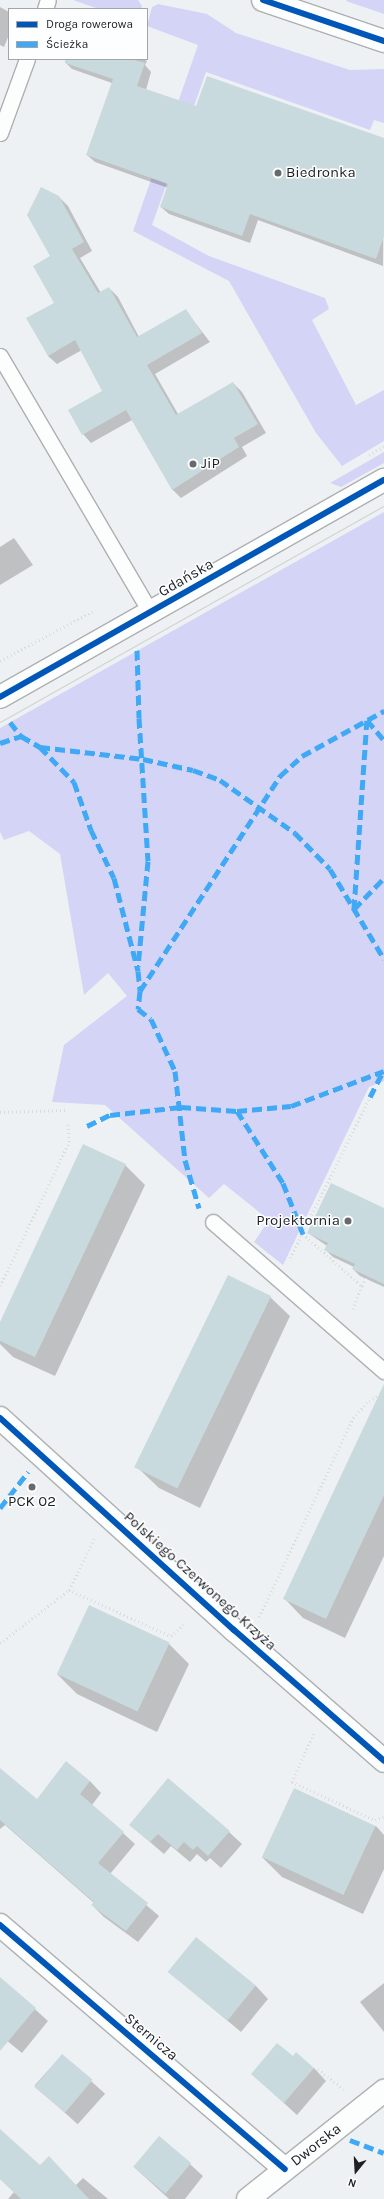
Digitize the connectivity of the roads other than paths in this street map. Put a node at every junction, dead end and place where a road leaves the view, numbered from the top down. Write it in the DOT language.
graph roads {
  1 [pos="263,0"];
  2 [pos="384,41"];
  3 [pos="27,60"];
  4 [pos="0,133"];
  5 [pos="0,356"];
  6 [pos="384,480"];
  7 [pos="151,613"];
  8 [pos="0,697"];
  9 [pos="213,1222"];
  10 [pos="384,1371"];
  11 [pos="0,1418"];
  12 [pos="384,1761"];
  13 [pos="0,1925"];
  14 [pos="384,2091"];
  15 [pos="285,2169"];
  16 [pos="248,2199"];
  1 -- 2 [label="street"];
  3 -- 4 [label="lane"];
  5 -- 7 [label="lane"];
  6 -- 7 [label="street, Gdańska"];
  7 -- 8 [label="street, Gdańska"];
  9 -- 10 [label="lane"];
  11 -- 12 [label="street, Polskiego Czerwonego Krzyża"];
  13 -- 15 [label="street, Sternicza"];
  14 -- 15 [label="street, Dworska"];
  15 -- 16 [label="street, Dworska"];
}
